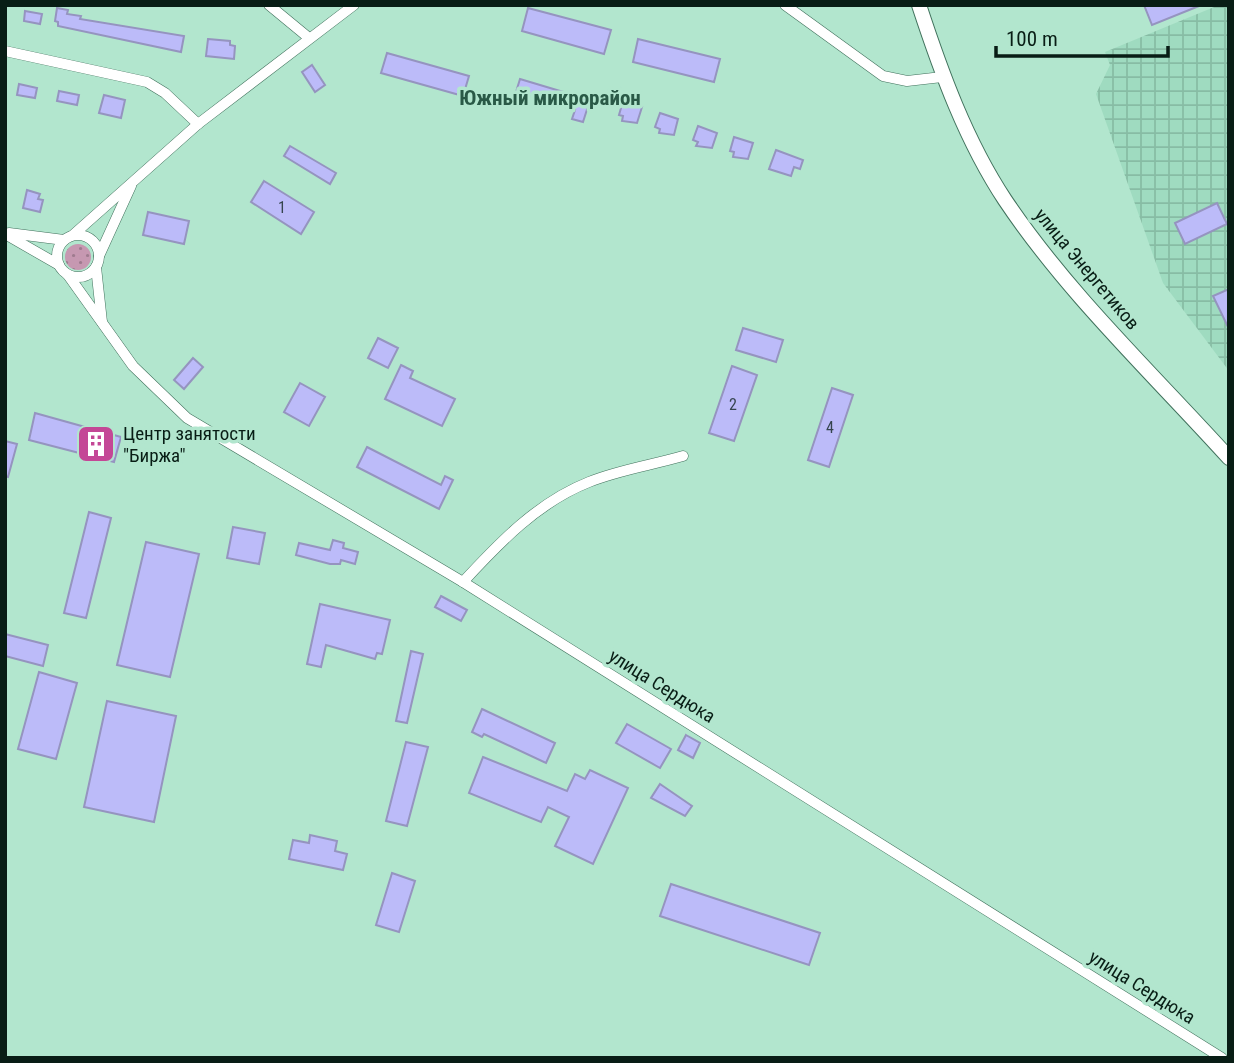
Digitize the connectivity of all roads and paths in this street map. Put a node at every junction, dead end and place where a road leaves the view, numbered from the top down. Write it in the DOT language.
graph roads {
  1 [pos="269,5"];
  2 [pos="354,5"];
  3 [pos="785,5"];
  4 [pos="919,5"];
  5 [pos="309,38"];
  6 [pos="5,51"];
  7 [pos="942,76"];
  8 [pos="198,124"];
  9 [pos="133,182"];
  10 [pos="5,233"];
  11 [pos="69,238"];
  12 [pos="99,256"];
  13 [pos="59,265"];
  14 [pos="96,267"];
  15 [pos="68,275"];
  16 [pos="102,323"];
  17 [pos="682,456"];
  18 [pos="1229,458"];
  19 [pos="463,582"];
  20 [pos="1222,1058"];
  1 -- 5 [label="street"];
  2 -- 5 [label="street"];
  3 -- 7 [label="street"];
  4 -- 7 [label="main road, улица Энергетиков"];
  5 -- 8 [label="street"];
  6 -- 8 [label="street"];
  7 -- 18 [label="main road, улица Энергетиков"];
  8 -- 9 [label="street"];
  9 -- 11 [label="street"];
  9 -- 12 [label="street"];
  10 -- 11 [label="street"];
  10 -- 13 [label="street"];
  11 -- 12 [label="street"];
  11 -- 13 [label="street"];
  12 -- 14 [label="street"];
  13 -- 15 [label="street"];
  14 -- 15 [label="street"];
  14 -- 16 [label="street"];
  15 -- 16 [label="street, улица Сердюка"];
  16 -- 19 [label="street, улица Сердюка"];
  17 -- 19 [label="street"];
  19 -- 20 [label="street, улица Сердюка"];
}
